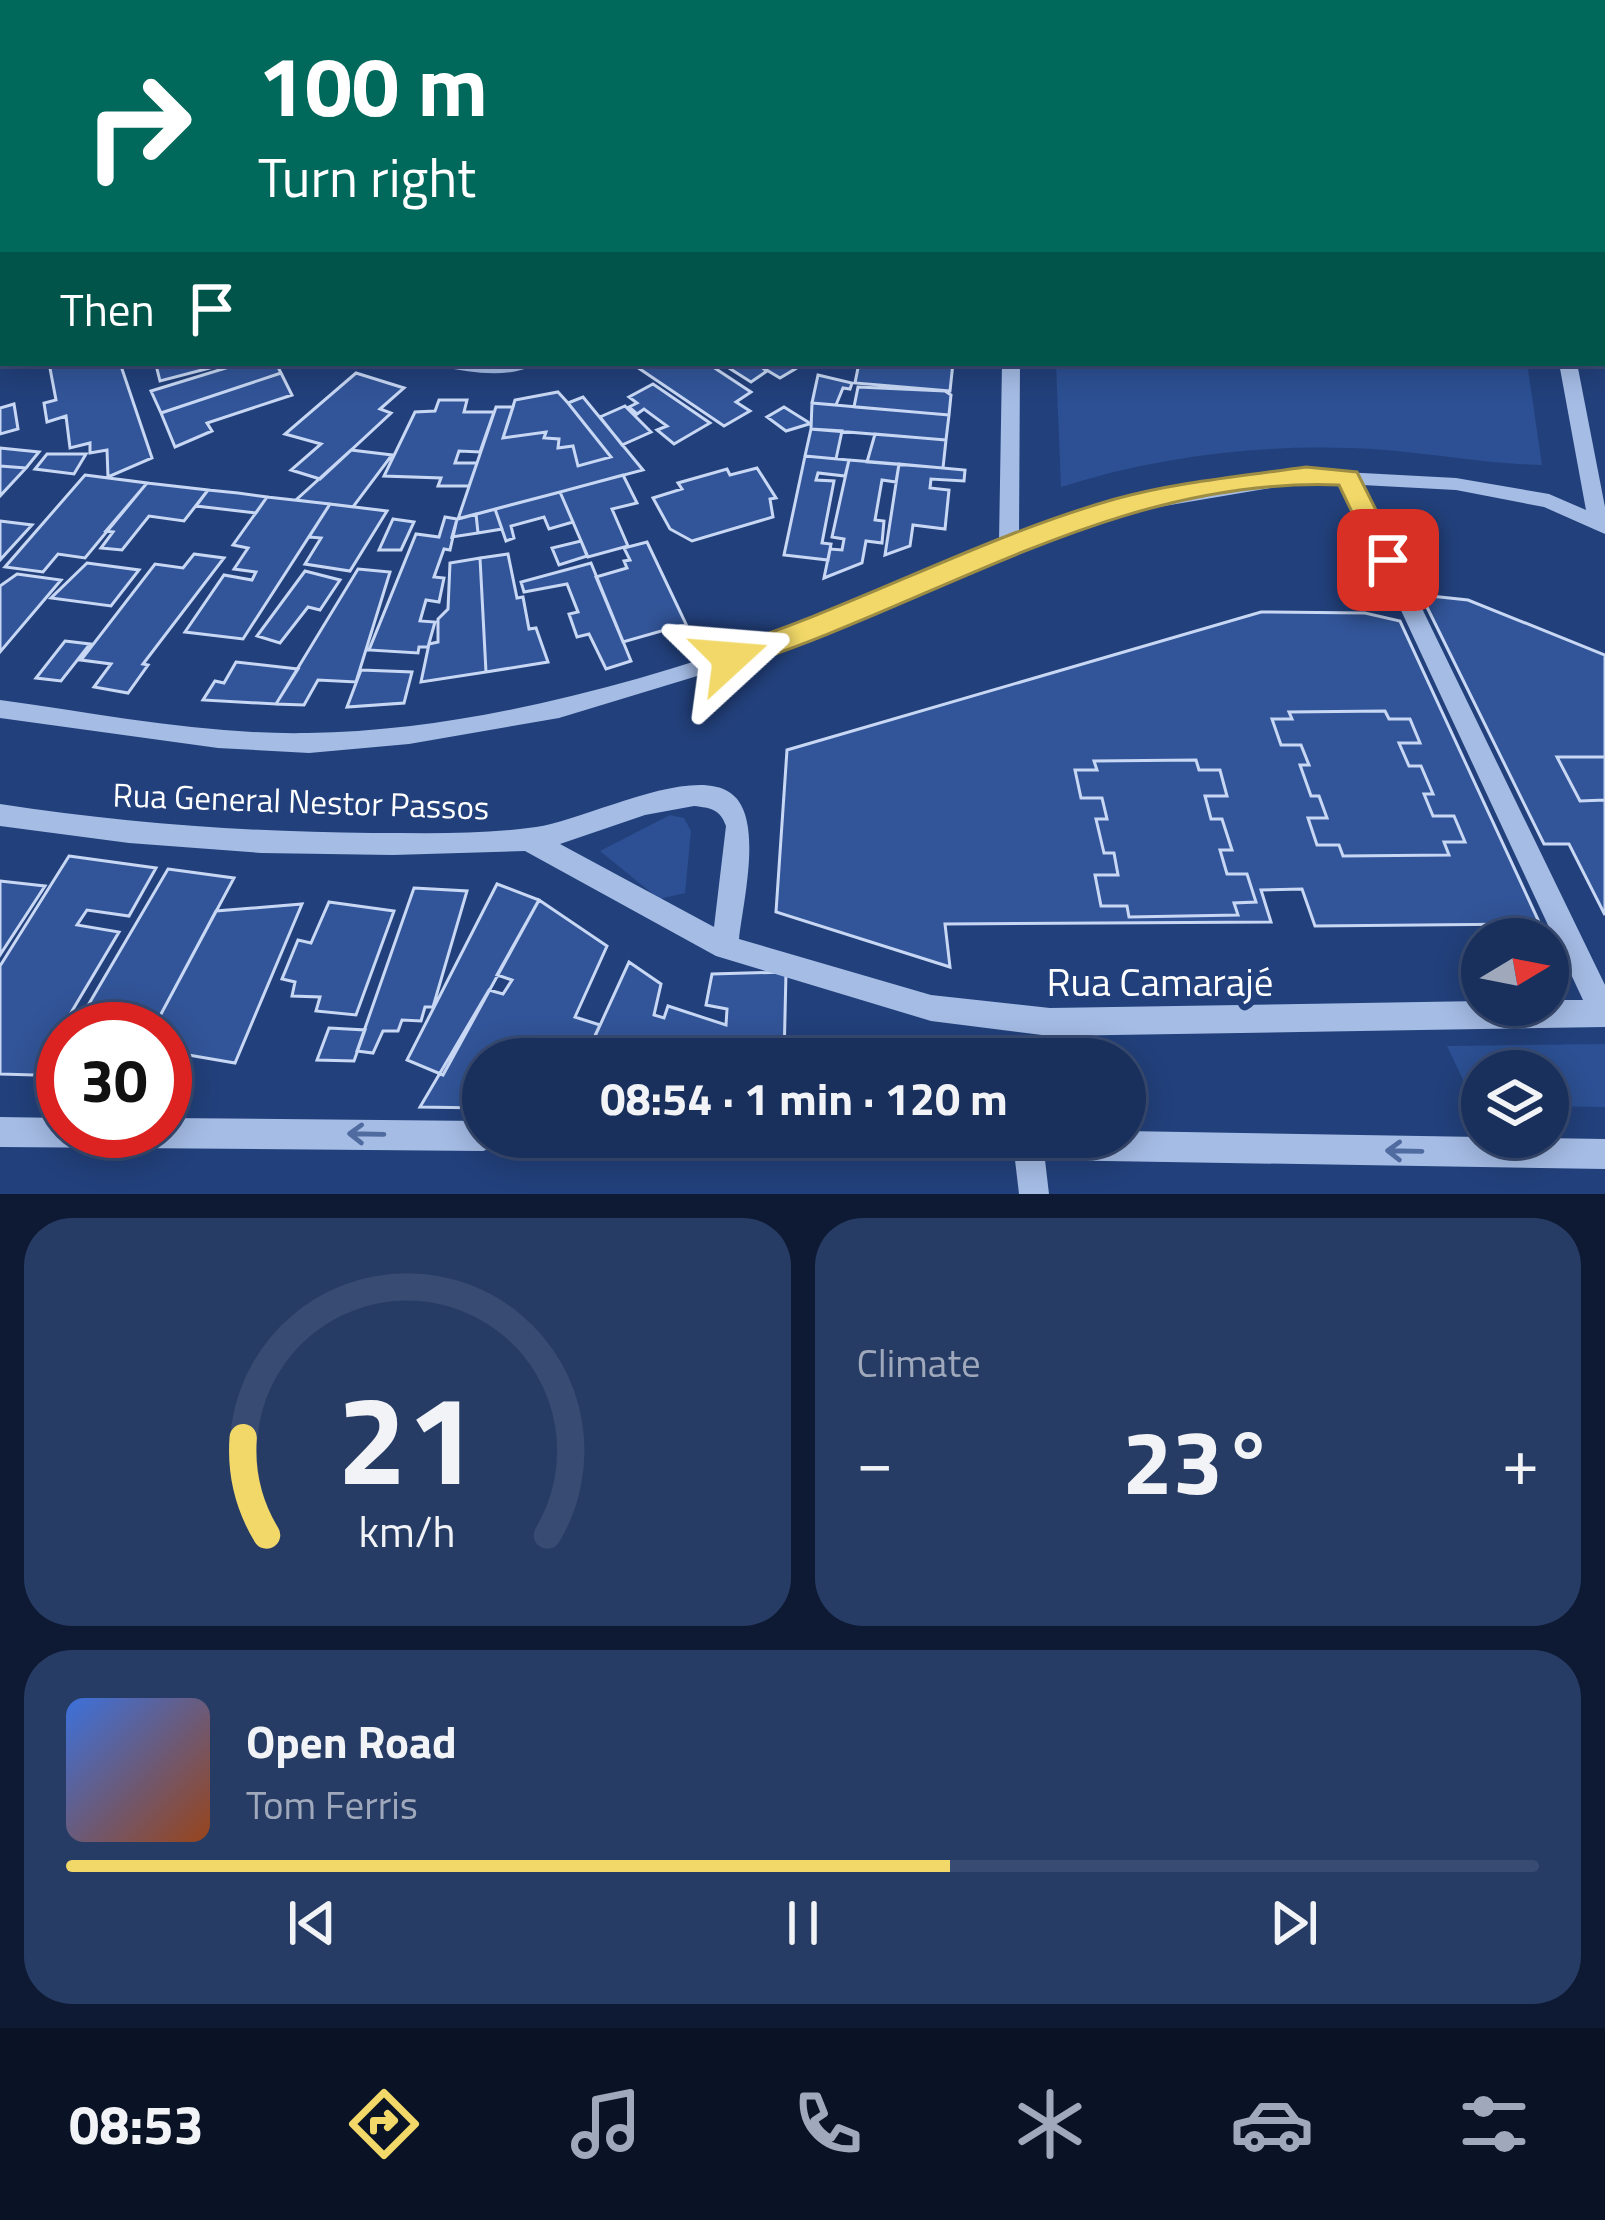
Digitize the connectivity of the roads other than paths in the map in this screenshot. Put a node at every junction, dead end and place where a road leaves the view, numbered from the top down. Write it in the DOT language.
graph roads {
  1 [pos="466,366"];
  2 [pos="506,366"];
  3 [pos="1011,366"];
  4 [pos="1569,366"];
  5 [pos="1348,477"];
  6 [pos="1602,525"];
  7 [pos="1009,546"];
  8 [pos="0,709"];
  9 [pos="0,815"];
  10 [pos="529,840"];
  11 [pos="725,947"];
  12 [pos="1604,1013"];
  13 [pos="0,1132"];
  14 [pos="462,1136"];
  15 [pos="1146,1148"];
  16 [pos="1605,1154"];
  17 [pos="1030,1158"];
  18 [pos="1034,1194"];
  1 -- 2 [label="street"];
  3 -- 7 [label="street"];
  4 -- 6 [label="street"];
  5 -- 6 [label="street, Rua General Nestor Passos"];
  5 -- 7 [label="street, Rua General Nestor Passos"];
  5 -- 12 [label="street"];
  7 -- 8 [label="street, Rua General Nestor Passos"];
  9 -- 10 [label="street, Rua General Nestor Passos"];
  10 -- 11 [label="street, Rua Camarajé"];
  10 -- 11 [label="street"];
  11 -- 12 [label="street, Rua Camarajé"];
  14 -- 13 [label="street, one-way"];
  16 -- 15 [label="street, one-way"];
  17 -- 18 [label="street"];
}
